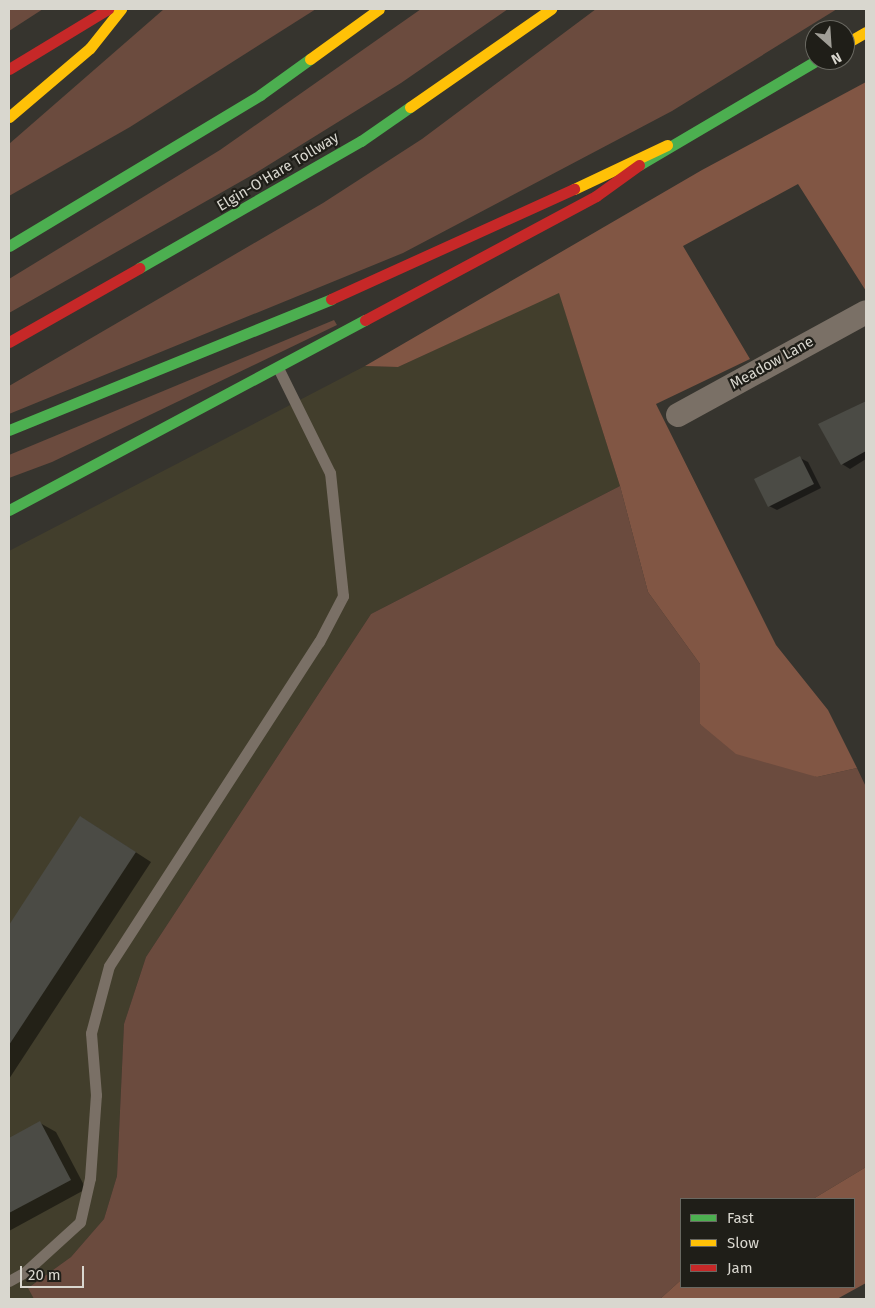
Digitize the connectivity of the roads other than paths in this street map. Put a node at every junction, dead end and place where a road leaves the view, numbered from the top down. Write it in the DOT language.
graph roads {
  1 [pos="108,9"];
  2 [pos="121,9"];
  3 [pos="379,9"];
  4 [pos="551,9"];
  5 [pos="866,32"];
  6 [pos="855,38"];
  7 [pos="805,67"];
  8 [pos="9,69"];
  9 [pos="9,117"];
  10 [pos="667,145"];
  11 [pos="9,246"];
  12 [pos="866,312"];
  13 [pos="9,342"];
  14 [pos="278,368"];
  15 [pos="678,415"];
  16 [pos="9,430"];
  17 [pos="9,510"];
  18 [pos="9,1281"];
  1 -- 8 [label="main road"];
  2 -- 9 [label="main road"];
  3 -- 11 [label="main road"];
  4 -- 13 [label="main road, Elgin-O'Hare Tollway"];
  5 -- 6 [label="main road"];
  7 -- 10 [label="main road"];
  10 -- 14 [label="main road"];
  10 -- 16 [label="main road"];
  12 -- 15 [label="street, Meadow Lane"];
  14 -- 17 [label="main road"];
  14 -- 18 [label="lane"];
}
